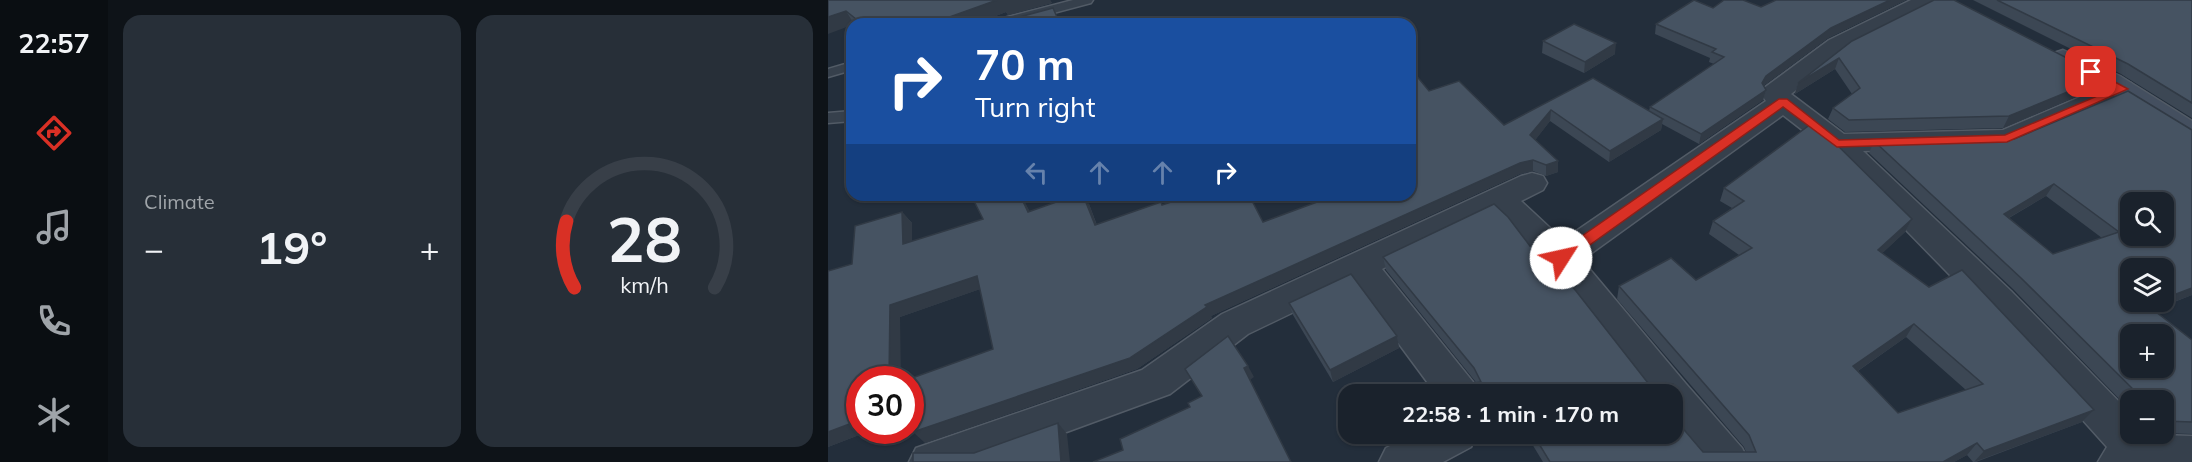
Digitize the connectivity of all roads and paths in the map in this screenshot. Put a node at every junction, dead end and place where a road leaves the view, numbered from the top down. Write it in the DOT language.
graph roads {
  1 [pos="1087,0"];
  2 [pos="1944,0"];
  3 [pos="1020,18"];
  4 [pos="2047,50"];
  5 [pos="846,68"];
  6 [pos="828,73"];
  7 [pos="2122,89"];
  8 [pos="1783,102"];
  9 [pos="2192,133"];
  10 [pos="1837,143"];
  11 [pos="1532,183"];
  12 [pos="1498,198"];
  13 [pos="1561,258"];
  14 [pos="1359,264"];
  15 [pos="1452,384"];
  16 [pos="1661,384"];
  17 [pos="1683,410"];
  18 [pos="1436,444"];
  19 [pos="1005,449"];
  20 [pos="2192,456"];
  21 [pos="2131,459"];
  22 [pos="931,462"];
  23 [pos="1401,462"];
  24 [pos="1727,462"];
  1 -- 3 [label="lane"];
  2 -- 8 [label="street"];
  4 -- 7 [label="street"];
  5 -- 6 [label="lane"];
  7 -- 9 [label="street"];
  7 -- 10 [label="street"];
  8 -- 10 [label="street"];
  8 -- 13 [label="street"];
  10 -- 21 [label="street"];
  11 -- 12 [label="street"];
  12 -- 13 [label="street"];
  12 -- 14 [label="street"];
  13 -- 16 [label="street"];
  14 -- 15 [label="street"];
  14 -- 19 [label="street"];
  17 -- 24 [label="street"];
  18 -- 23 [label="street"];
  19 -- 22 [label="street"];
  20 -- 21 [label="street"];
}
